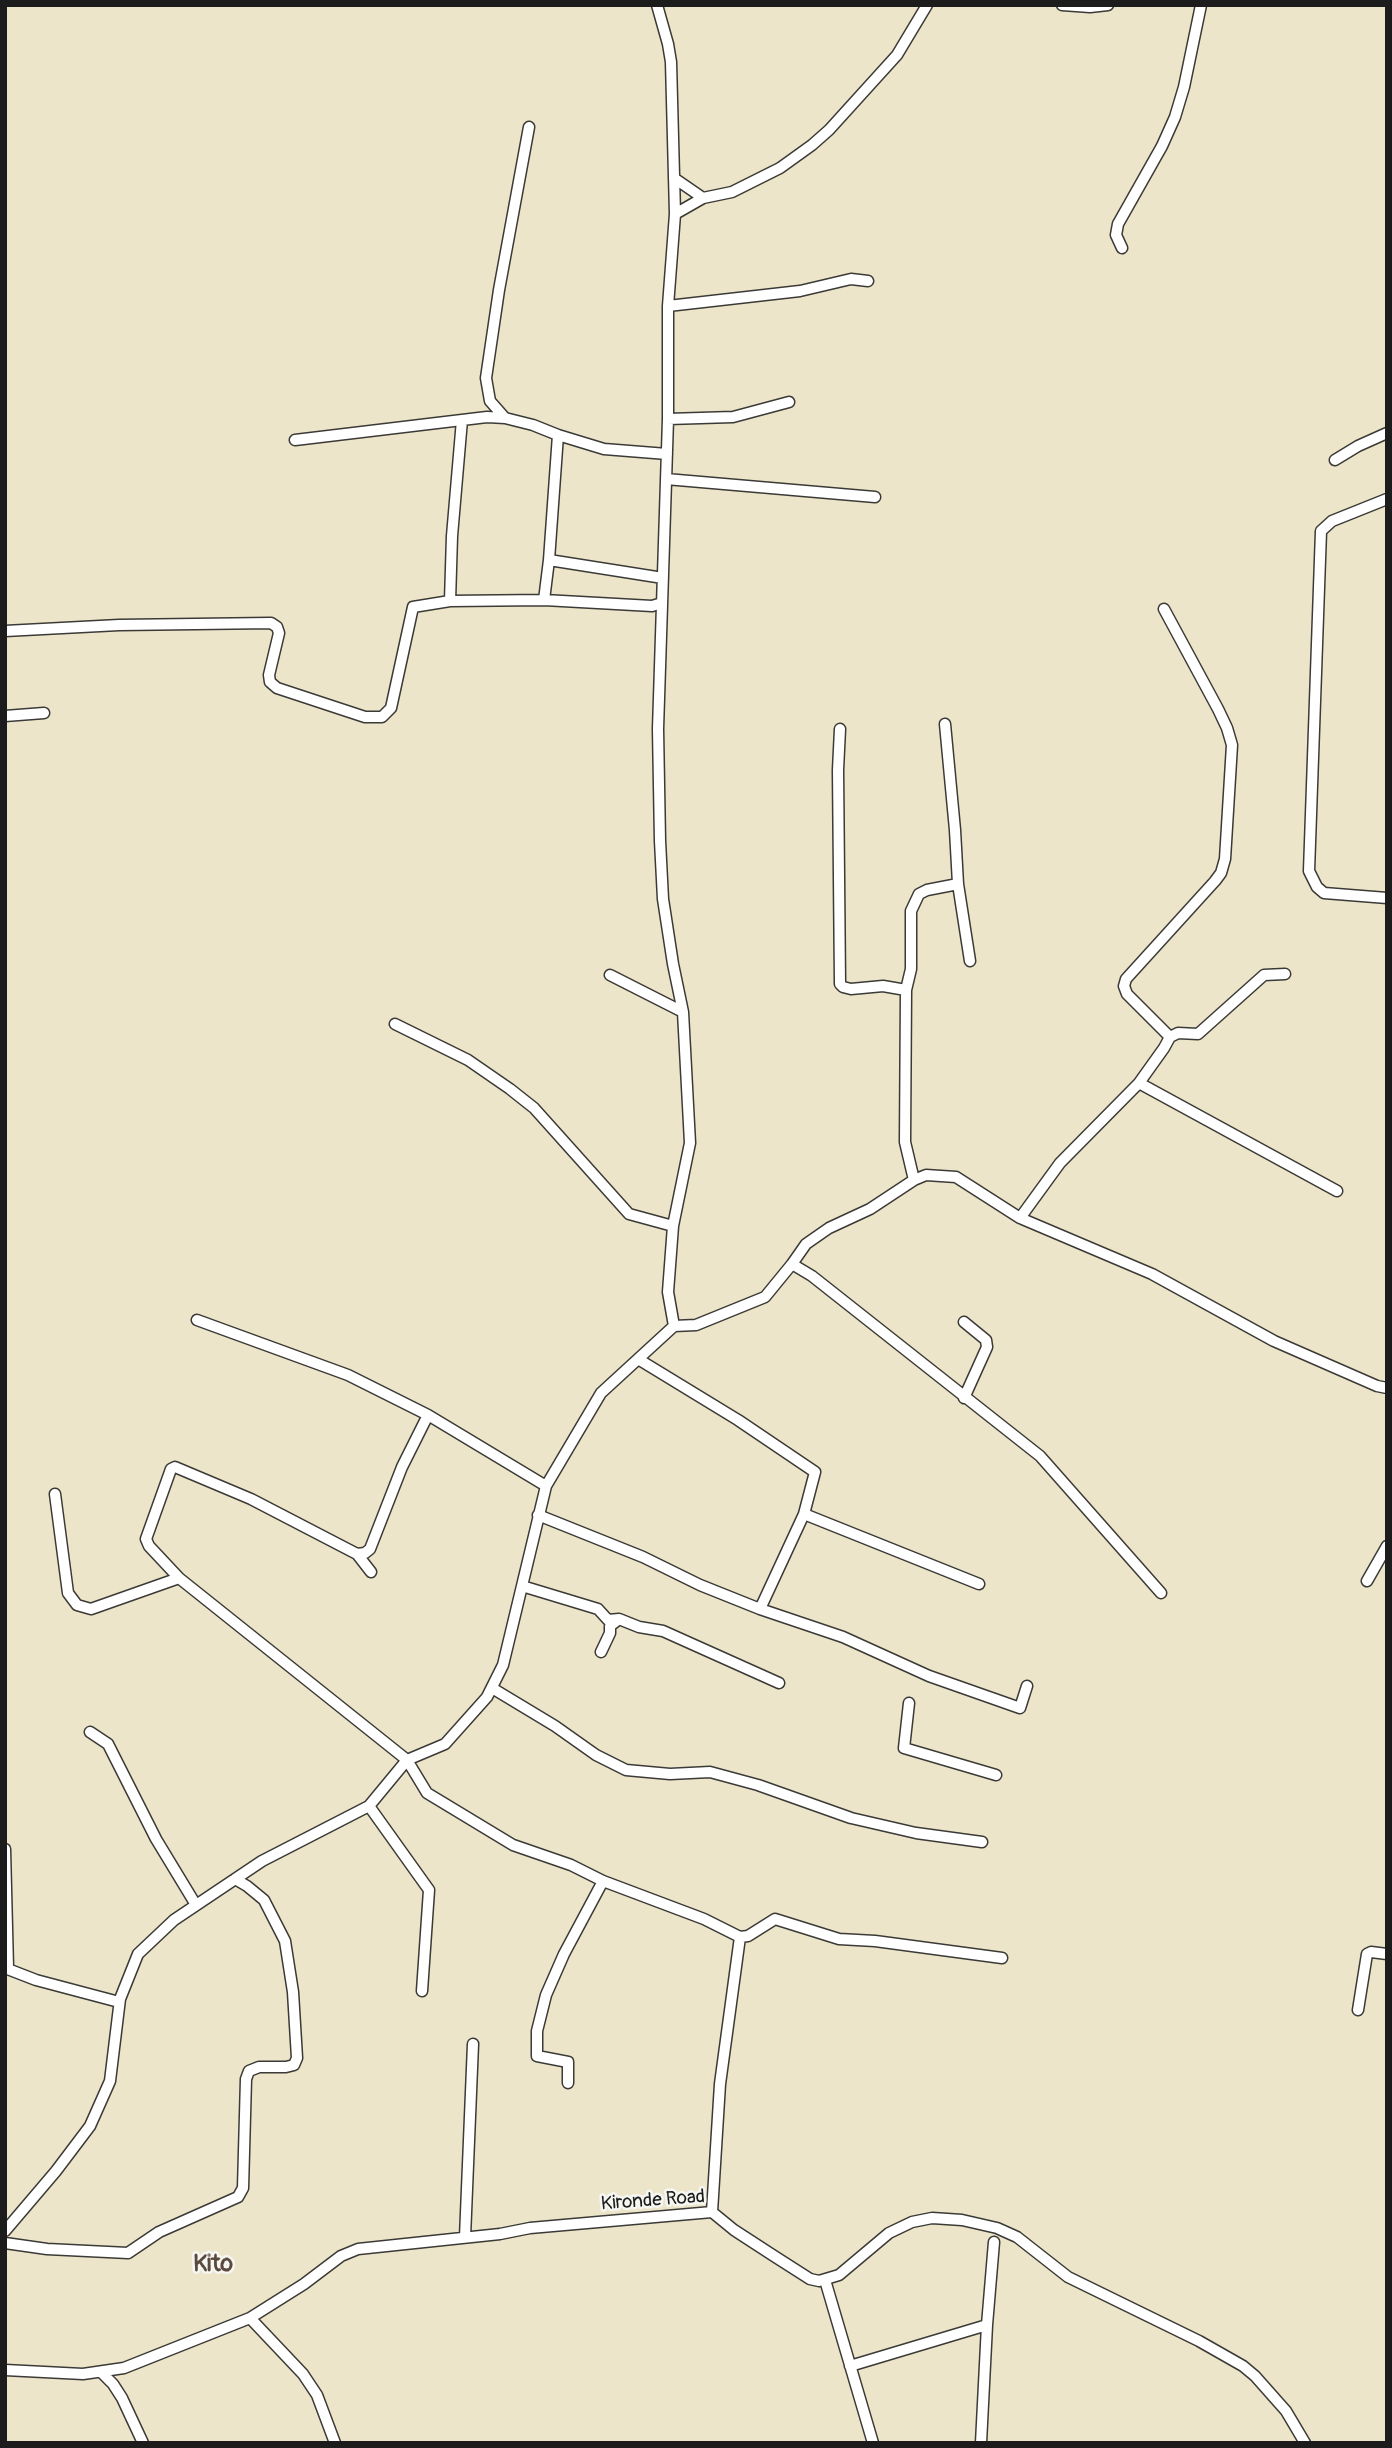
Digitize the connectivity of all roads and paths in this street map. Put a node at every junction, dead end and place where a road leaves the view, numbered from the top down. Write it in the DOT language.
graph roads {
  1 [pos="657,5"];
  2 [pos="927,5"];
  3 [pos="1062,5"];
  4 [pos="1108,5"];
  5 [pos="1201,5"];
  6 [pos="530,127"];
  7 [pos="674,178"];
  8 [pos="703,198"];
  9 [pos="675,214"];
  10 [pos="1122,248"];
  11 [pos="868,281"];
  12 [pos="668,306"];
  13 [pos="789,402"];
  14 [pos="505,418"];
  15 [pos="668,419"];
  16 [pos="462,420"];
  17 [pos="1387,433"];
  18 [pos="558,435"];
  19 [pos="295,440"];
  20 [pos="667,454"];
  21 [pos="1335,460"];
  22 [pos="666,479"];
  23 [pos="875,497"];
  24 [pos="1387,499"];
  25 [pos="549,560"];
  26 [pos="663,578"];
  27 [pos="544,600"];
  28 [pos="450,601"];
  29 [pos="662,603"];
  30 [pos="1164,609"];
  31 [pos="5,631"];
  32 [pos="44,713"];
  33 [pos="5,716"];
  34 [pos="945,724"];
  35 [pos="840,729"];
  36 [pos="958,884"];
  37 [pos="1387,898"];
  38 [pos="970,961"];
  39 [pos="1285,974"];
  40 [pos="610,975"];
  41 [pos="905,990"];
  42 [pos="683,1012"];
  43 [pos="395,1024"];
  44 [pos="1170,1037"];
  45 [pos="1139,1083"];
  46 [pos="914,1180"];
  47 [pos="1337,1191"];
  48 [pos="1020,1219"];
  49 [pos="673,1226"];
  50 [pos="792,1264"];
  51 [pos="197,1320"];
  52 [pos="964,1322"];
  53 [pos="674,1325"];
  54 [pos="638,1359"];
  55 [pos="1387,1388"];
  56 [pos="964,1398"];
  57 [pos="428,1415"];
  58 [pos="546,1486"];
  59 [pos="55,1494"];
  60 [pos="804,1514"];
  61 [pos="538,1515"];
  62 [pos="1387,1546"];
  63 [pos="357,1554"];
  64 [pos="371,1572"];
  65 [pos="179,1578"];
  66 [pos="1367,1581"];
  67 [pos="979,1584"];
  68 [pos="522,1586"];
  69 [pos="1161,1593"];
  70 [pos="760,1609"];
  71 [pos="619,1619"];
  72 [pos="601,1652"];
  73 [pos="779,1683"];
  74 [pos="1027,1686"];
  75 [pos="492,1688"];
  76 [pos="909,1703"];
  77 [pos="90,1732"];
  78 [pos="407,1760"];
  79 [pos="996,1775"];
  80 [pos="369,1806"];
  81 [pos="982,1842"];
  82 [pos="5,1849"];
  83 [pos="235,1879"];
  84 [pos="603,1881"];
  85 [pos="196,1905"];
  86 [pos="740,1937"];
  87 [pos="1387,1954"];
  88 [pos="1002,1958"];
  89 [pos="7,1968"];
  90 [pos="422,1991"];
  91 [pos="119,2002"];
  92 [pos="1358,2010"];
  93 [pos="473,2044"];
  94 [pos="568,2083"];
  95 [pos="712,2211"];
  96 [pos="5,2231"];
  97 [pos="465,2237"];
  98 [pos="995,2242"];
  99 [pos="5,2243"];
  100 [pos="824,2280"];
  101 [pos="250,2318"];
  102 [pos="987,2325"];
  103 [pos="850,2366"];
  104 [pos="5,2370"];
  105 [pos="101,2372"];
  106 [pos="143,2443"];
  107 [pos="335,2443"];
  108 [pos="873,2443"];
  109 [pos="981,2443"];
  110 [pos="1305,2443"];
  1 -- 7 [label="street"];
  2 -- 8 [label="street"];
  3 -- 4 [label="street"];
  5 -- 10 [label="street"];
  6 -- 14 [label="street"];
  7 -- 8 [label="street"];
  7 -- 9 [label="street"];
  8 -- 9 [label="street"];
  9 -- 12 [label="street"];
  11 -- 12 [label="street"];
  12 -- 15 [label="street"];
  13 -- 15 [label="street"];
  14 -- 16 [label="street"];
  14 -- 18 [label="street"];
  15 -- 20 [label="street"];
  16 -- 19 [label="street"];
  16 -- 28 [label="street"];
  17 -- 21 [label="street"];
  18 -- 20 [label="street"];
  18 -- 25 [label="street"];
  20 -- 22 [label="street"];
  22 -- 23 [label="street"];
  22 -- 26 [label="street"];
  24 -- 37 [label="street"];
  25 -- 26 [label="street"];
  25 -- 27 [label="street"];
  26 -- 29 [label="street"];
  27 -- 28 [label="street"];
  27 -- 29 [label="street"];
  28 -- 31 [label="street"];
  29 -- 42 [label="street"];
  30 -- 44 [label="street"];
  32 -- 33 [label="street"];
  34 -- 36 [label="street"];
  35 -- 41 [label="street"];
  36 -- 38 [label="street"];
  36 -- 41 [label="street"];
  39 -- 44 [label="street"];
  40 -- 42 [label="street"];
  41 -- 46 [label="street"];
  42 -- 49 [label="street"];
  43 -- 49 [label="street"];
  44 -- 45 [label="street"];
  45 -- 47 [label="street"];
  45 -- 48 [label="street"];
  46 -- 48 [label="street"];
  46 -- 50 [label="street"];
  48 -- 55 [label="street"];
  49 -- 53 [label="street"];
  50 -- 53 [label="street"];
  50 -- 56 [label="street"];
  51 -- 57 [label="street"];
  52 -- 56 [label="street"];
  53 -- 54 [label="street"];
  54 -- 58 [label="street"];
  54 -- 60 [label="street"];
  56 -- 69 [label="street"];
  57 -- 58 [label="street"];
  57 -- 63 [label="street"];
  58 -- 61 [label="street"];
  59 -- 65 [label="street"];
  60 -- 67 [label="street"];
  60 -- 70 [label="street"];
  61 -- 68 [label="street"];
  61 -- 70 [label="street"];
  62 -- 66 [label="street"];
  63 -- 64 [label="street"];
  63 -- 65 [label="street"];
  65 -- 78 [label="street"];
  68 -- 71 [label="street"];
  68 -- 75 [label="street"];
  70 -- 74 [label="street"];
  71 -- 72 [label="street"];
  71 -- 73 [label="street"];
  75 -- 78 [label="street"];
  75 -- 81 [label="street"];
  76 -- 79 [label="street"];
  77 -- 85 [label="street"];
  78 -- 80 [label="street"];
  78 -- 84 [label="street"];
  80 -- 83 [label="street"];
  80 -- 90 [label="street"];
  82 -- 89 [label="street"];
  83 -- 85 [label="street"];
  83 -- 99 [label="street"];
  84 -- 86 [label="street"];
  84 -- 94 [label="street"];
  85 -- 91 [label="street"];
  86 -- 88 [label="street"];
  86 -- 95 [label="street"];
  87 -- 92 [label="street"];
  89 -- 91 [label="street"];
  91 -- 96 [label="street"];
  93 -- 97 [label="street"];
  95 -- 97 [label="street, Kironde Road"];
  95 -- 100 [label="street, Kironde Road"];
  97 -- 101 [label="street, Kironde Road"];
  98 -- 102 [label="street"];
  100 -- 103 [label="street"];
  100 -- 110 [label="street"];
  101 -- 105 [label="street, Kironde Road"];
  101 -- 107 [label="street"];
  102 -- 103 [label="street"];
  102 -- 109 [label="street"];
  103 -- 108 [label="street"];
  104 -- 105 [label="street, Kironde Road"];
  105 -- 106 [label="street"];
}
